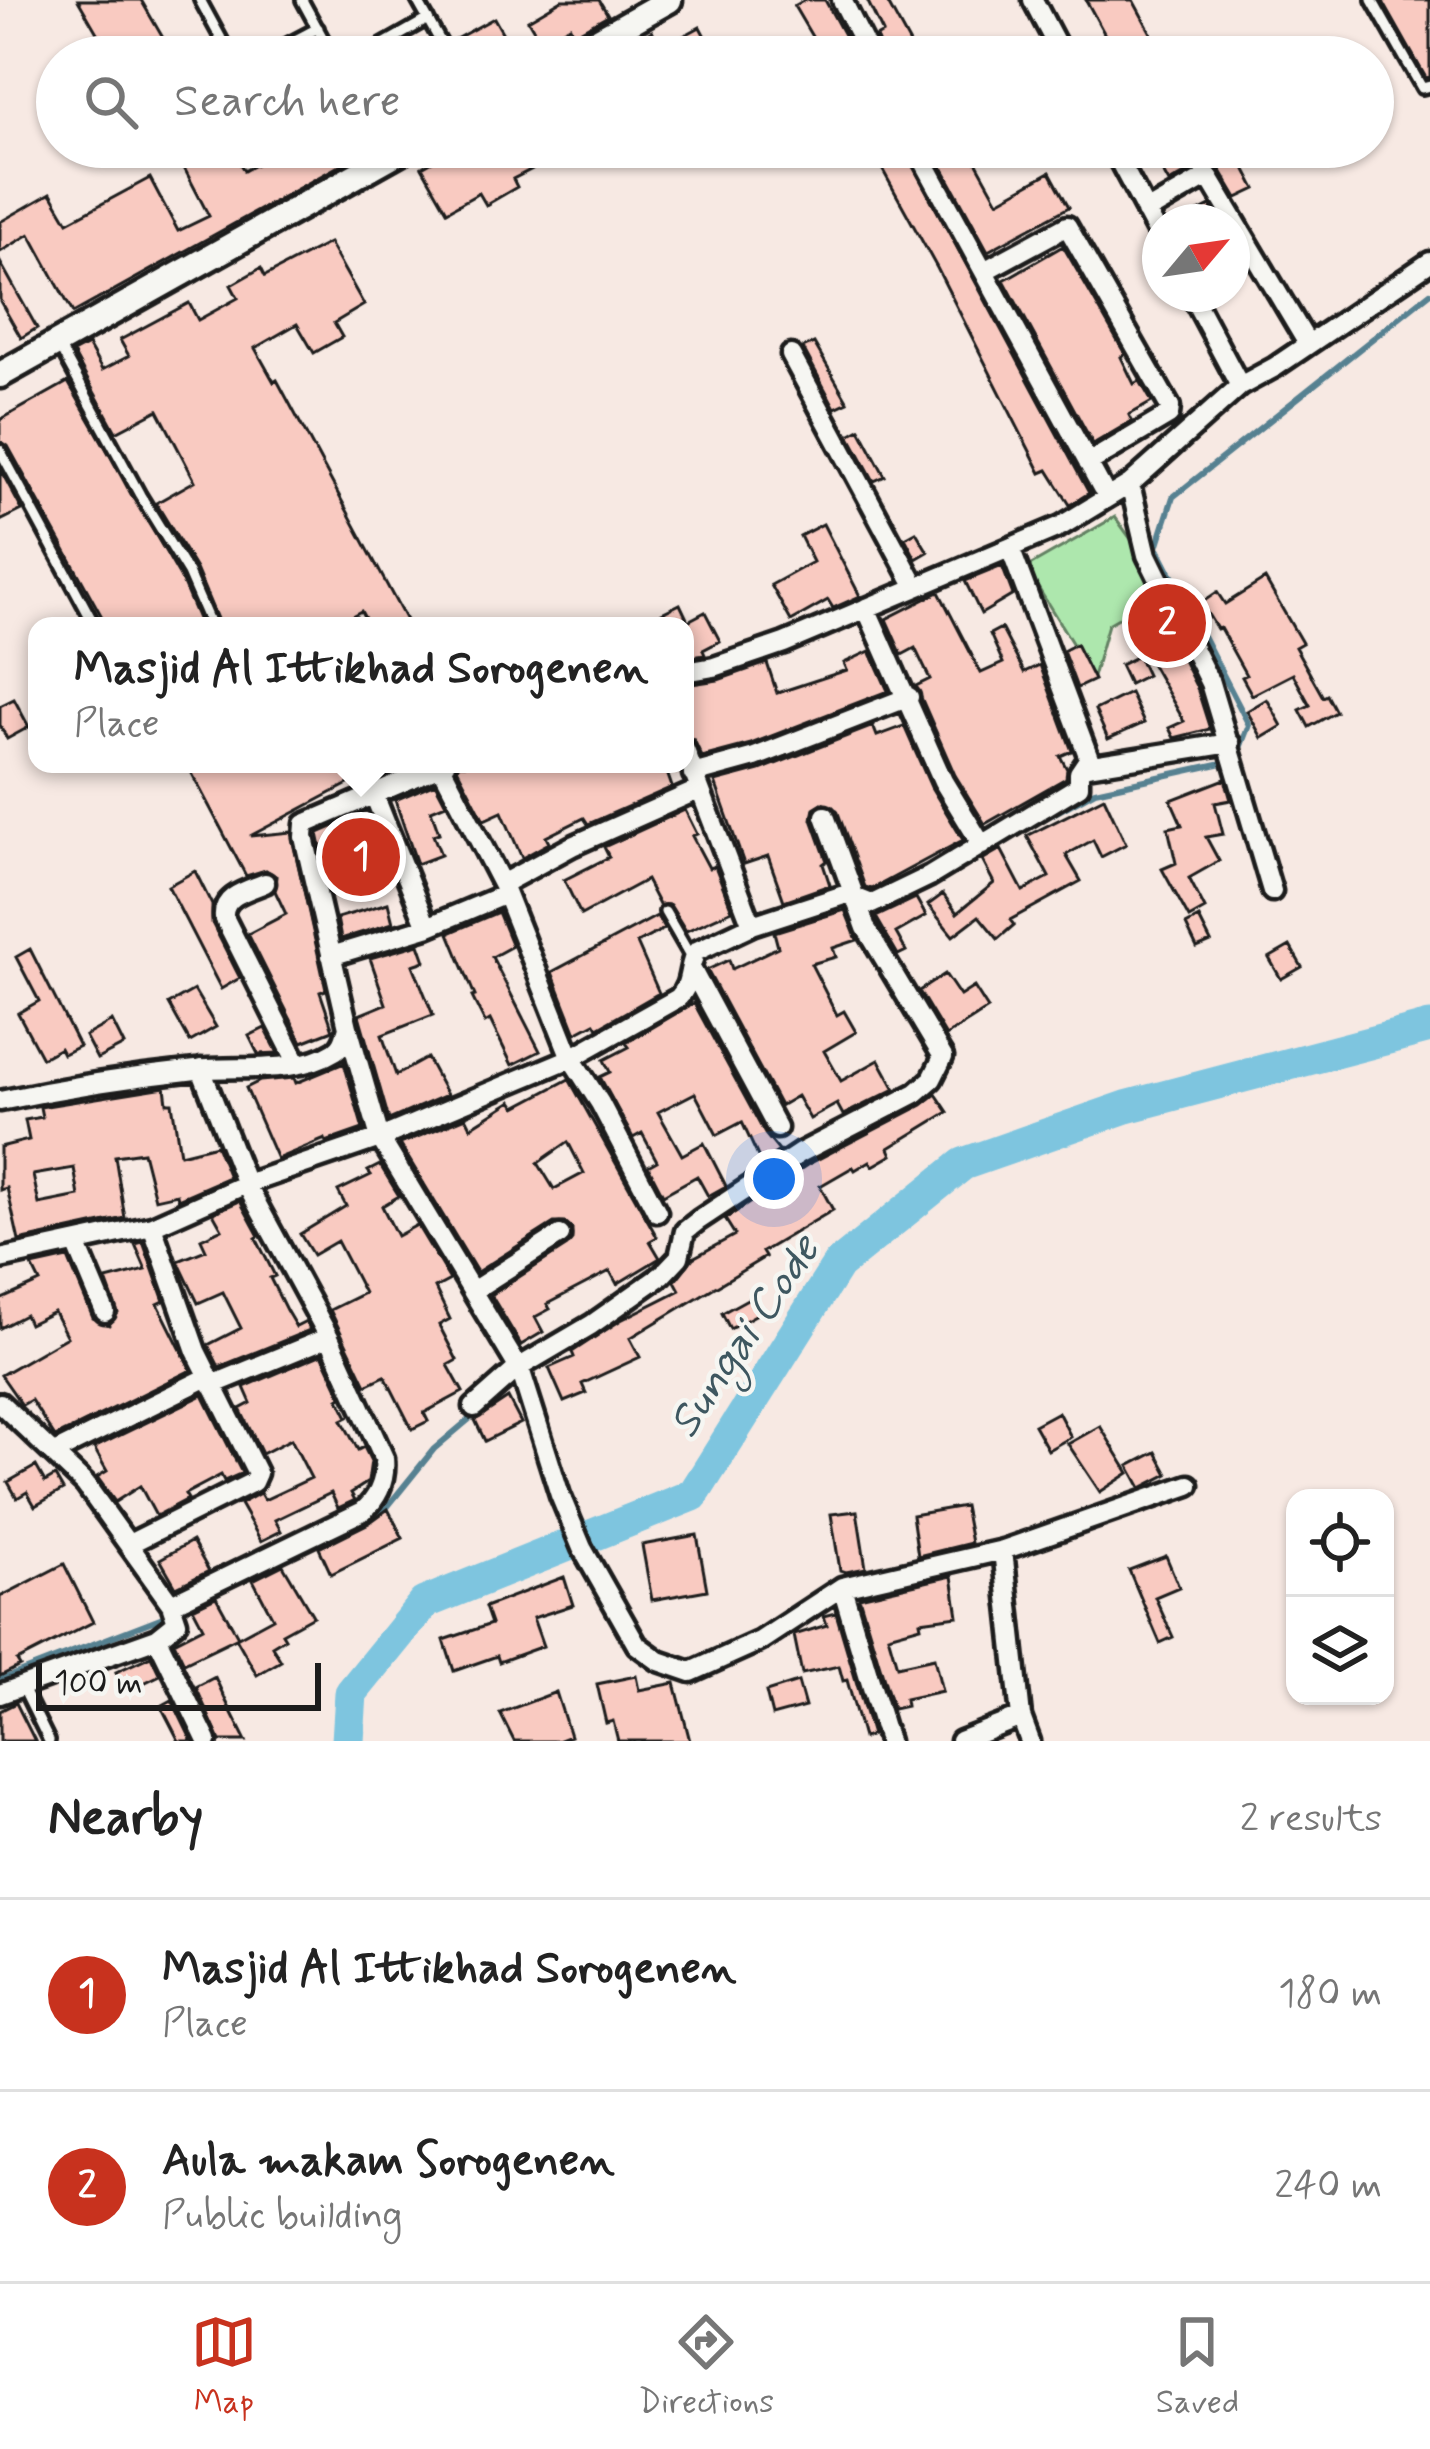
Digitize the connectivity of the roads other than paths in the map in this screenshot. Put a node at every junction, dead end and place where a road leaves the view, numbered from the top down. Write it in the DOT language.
graph roads {
  1 [pos="200,0"];
  2 [pos="302,0"];
  3 [pos="417,0"];
  4 [pos="669,0"];
  5 [pos="842,0"];
  6 [pos="1033,0"];
  7 [pos="1372,0"];
  8 [pos="428,19"];
  9 [pos="318,28"];
  10 [pos="220,36"];
  11 [pos="303,36"];
  12 [pos="322,36"];
  13 [pos="398,36"];
  14 [pos="437,36"];
  15 [pos="605,36"];
  16 [pos="860,36"];
  17 [pos="1052,36"];
  18 [pos="1392,36"];
  19 [pos="1394,39"];
  20 [pos="1430,86"];
  21 [pos="370,168"];
  22 [pos="928,168"];
  23 [pos="1123,168"];
  24 [pos="1204,168"];
  25 [pos="1208,176"];
  26 [pos="1142,204"];
  27 [pos="1160,204"];
  28 [pos="1430,262"];
  29 [pos="986,270"];
  30 [pos="1201,312"];
  31 [pos="58,343"];
  32 [pos="1308,344"];
  33 [pos="791,355"];
  34 [pos="0,375"];
  35 [pos="1240,386"];
  36 [pos="0,450"];
  37 [pos="1088,463"];
  38 [pos="1130,484"];
  39 [pos="1102,488"];
  40 [pos="1010,548"];
  41 [pos="916,587"];
  42 [pos="866,608"];
  43 [pos="90,617"];
  44 [pos="207,617"];
  45 [pos="694,670"];
  46 [pos="909,697"];
  47 [pos="1232,751"];
  48 [pos="1087,766"];
  49 [pos="422,773"];
  50 [pos="447,773"];
  51 [pos="693,773"];
  52 [pos="696,782"];
  53 [pos="373,792"];
  54 [pos="825,816"];
  55 [pos="982,845"];
  56 [pos="266,883"];
  57 [pos="504,889"];
  58 [pos="1272,891"];
  59 [pos="855,899"];
  60 [pos="665,912"];
  61 [pos="752,925"];
  62 [pos="428,927"];
  63 [pos="332,956"];
  64 [pos="692,964"];
  65 [pos="349,1027"];
  66 [pos="571,1058"];
  67 [pos="298,1064"];
  68 [pos="201,1069"];
  69 [pos="0,1101"];
  70 [pos="777,1128"];
  71 [pos="380,1138"];
  72 [pos="246,1184"];
  73 [pos="657,1212"];
  74 [pos="152,1226"];
  75 [pos="560,1235"];
  76 [pos="76,1243"];
  77 [pos="0,1259"];
  78 [pos="474,1290"];
  79 [pos="105,1312"];
  80 [pos="329,1337"];
  81 [pos="522,1374"];
  82 [pos="210,1381"];
  83 [pos="0,1403"];
  84 [pos="474,1407"];
  85 [pos="53,1453"];
  86 [pos="1189,1485"];
  87 [pos="129,1544"];
  88 [pos="1003,1550"];
  89 [pos="842,1587"];
  90 [pos="173,1609"];
  91 [pos="157,1638"];
  92 [pos="22,1686"];
  93 [pos="0,1694"];
  94 [pos="1022,1717"];
  95 [pos="49,1741"];
  96 [pos="207,1741"];
  97 [pos="888,1741"];
  98 [pos="961,1741"];
  99 [pos="1030,1741"];
  1 -- 10 [label="lane"];
  2 -- 9 [label="lane"];
  3 -- 8 [label="lane"];
  4 -- 15 [label="main road"];
  5 -- 16 [label="street"];
  6 -- 17 [label="street"];
  7 -- 18 [label="lane"];
  8 -- 13 [label="lane"];
  8 -- 14 [label="lane"];
  9 -- 11 [label="lane"];
  9 -- 12 [label="lane"];
  19 -- 20 [label="lane"];
  21 -- 31 [label="main road"];
  22 -- 29 [label="street"];
  23 -- 26 [label="street"];
  24 -- 25 [label="street"];
  25 -- 27 [label="street"];
  25 -- 32 [label="street"];
  28 -- 32 [label="street"];
  29 -- 37 [label="street"];
  29 -- 37 [label="street"];
  30 -- 35 [label="street"];
  31 -- 34 [label="main road"];
  31 -- 44 [label="lane"];
  32 -- 35 [label="street"];
  33 -- 41 [label="street"];
  35 -- 38 [label="street"];
  36 -- 43 [label="lane"];
  37 -- 39 [label="street"];
  38 -- 40 [label="street"];
  38 -- 47 [label="street"];
  40 -- 41 [label="street"];
  40 -- 48 [label="street"];
  41 -- 42 [label="street"];
  42 -- 45 [label="street"];
  42 -- 46 [label="street"];
  46 -- 52 [label="street"];
  46 -- 55 [label="street"];
  47 -- 48 [label="street"];
  47 -- 58 [label="street"];
  48 -- 55 [label="street"];
  49 -- 53 [label="street"];
  50 -- 57 [label="street"];
  51 -- 52 [label="street"];
  52 -- 57 [label="street"];
  52 -- 61 [label="street"];
  53 -- 62 [label="street"];
  53 -- 63 [label="street"];
  54 -- 59 [label="street"];
  55 -- 59 [label="street"];
  56 -- 67 [label="street"];
  57 -- 62 [label="street"];
  57 -- 66 [label="street"];
  59 -- 61 [label="street"];
  59 -- 81 [label="street"];
  60 -- 64 [label="lane"];
  61 -- 64 [label="street"];
  62 -- 63 [label="street"];
  63 -- 65 [label="street"];
  64 -- 66 [label="street"];
  64 -- 70 [label="street"];
  65 -- 67 [label="street"];
  65 -- 71 [label="street"];
  66 -- 71 [label="street"];
  66 -- 73 [label="street"];
  67 -- 68 [label="street"];
  68 -- 69 [label="street"];
  68 -- 72 [label="street"];
  71 -- 72 [label="street"];
  71 -- 78 [label="street"];
  72 -- 74 [label="street"];
  72 -- 80 [label="street"];
  74 -- 76 [label="street"];
  74 -- 82 [label="street"];
  75 -- 78 [label="street"];
  76 -- 77 [label="street"];
  76 -- 79 [label="street"];
  78 -- 81 [label="street"];
  80 -- 82 [label="street"];
  80 -- 90 [label="street"];
  81 -- 84 [label="street"];
  81 -- 89 [label="street"];
  82 -- 85 [label="street"];
  82 -- 87 [label="street"];
  83 -- 85 [label="street"];
  85 -- 87 [label="street"];
  86 -- 88 [label="street"];
  87 -- 90 [label="street"];
  88 -- 89 [label="street"];
  88 -- 94 [label="street"];
  89 -- 97 [label="street"];
  90 -- 91 [label="street"];
  91 -- 92 [label="street"];
  91 -- 96 [label="street"];
  92 -- 93 [label="street"];
  92 -- 95 [label="lane"];
  94 -- 98 [label="street"];
  94 -- 99 [label="street"];
}
